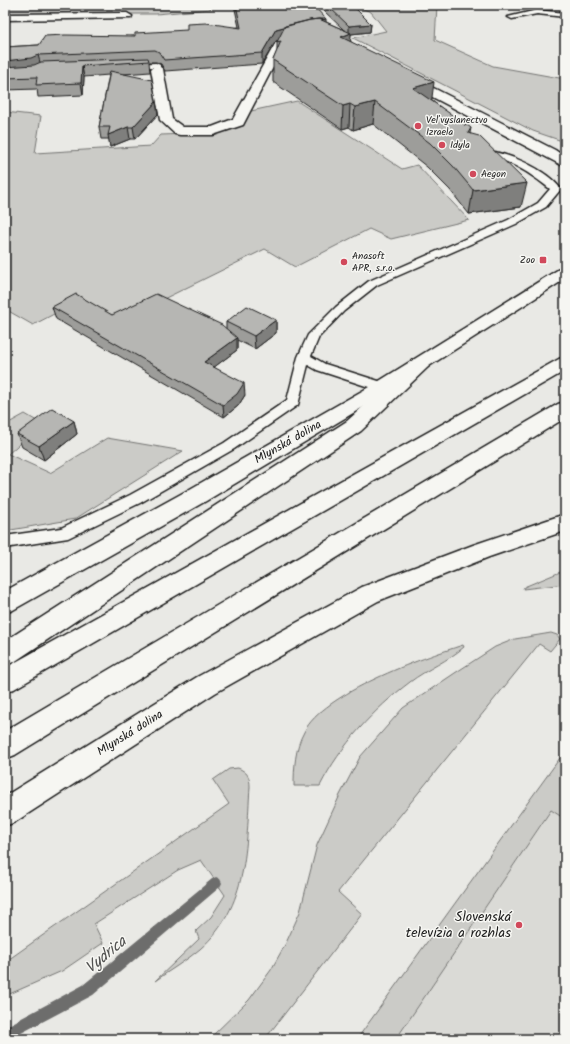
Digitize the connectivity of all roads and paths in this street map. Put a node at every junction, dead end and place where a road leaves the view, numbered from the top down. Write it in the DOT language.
graph roads {
  1 [pos="565,15"];
  2 [pos="126,16"];
  3 [pos="5,17"];
  4 [pos="512,17"];
  5 [pos="316,35"];
  6 [pos="118,66"];
  7 [pos="157,69"];
  8 [pos="395,72"];
  9 [pos="470,155"];
  10 [pos="565,163"];
  11 [pos="565,272"];
  12 [pos="304,357"];
  13 [pos="422,363"];
  14 [pos="565,363"];
  15 [pos="382,387"];
  16 [pos="565,409"];
  17 [pos="565,522"];
  18 [pos="5,542"];
  19 [pos="5,603"];
  20 [pos="5,654"];
  21 [pos="5,681"];
  22 [pos="5,746"];
  23 [pos="5,812"];
  1 -- 4 [label="lane"];
  2 -- 3 [label="main road"];
  5 -- 7 [label="main road"];
  6 -- 7 [label="lane"];
  8 -- 10 [label="main road"];
  9 -- 12 [label="lane"];
  11 -- 13 [label="main road, Mlynská dolina"];
  12 -- 15 [label="lane"];
  12 -- 18 [label="lane"];
  13 -- 15 [label="main road, Mlynská dolina"];
  13 -- 20 [label="main road"];
  14 -- 21 [label="main road"];
  15 -- 19 [label="main road, Mlynská dolina"];
  16 -- 22 [label="main road"];
  17 -- 23 [label="main road, Mlynská dolina"];
}
